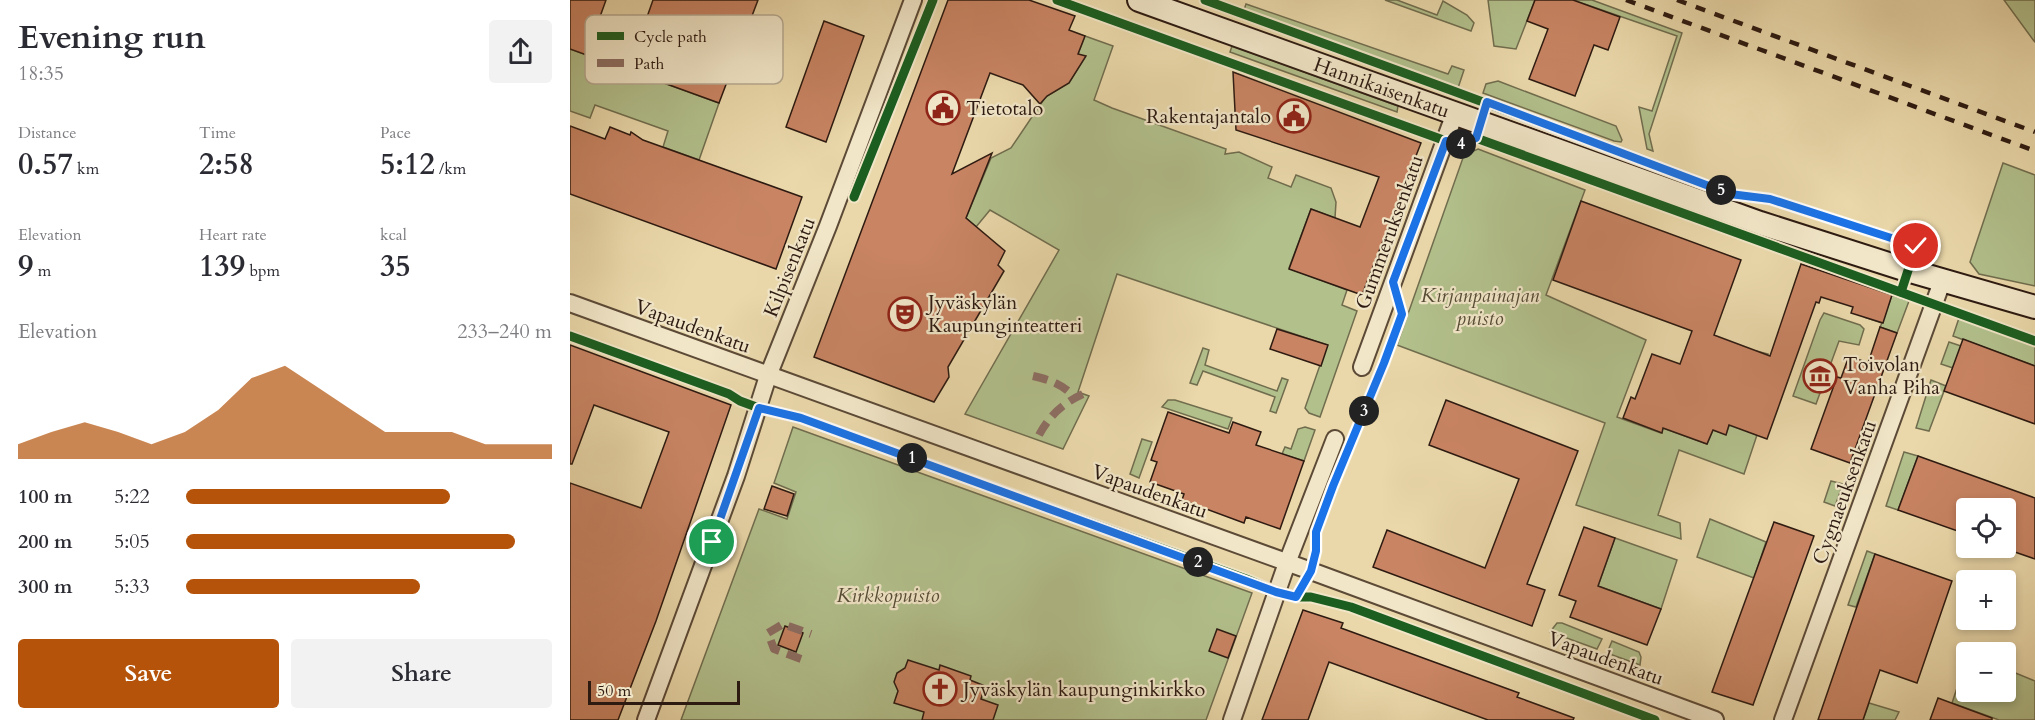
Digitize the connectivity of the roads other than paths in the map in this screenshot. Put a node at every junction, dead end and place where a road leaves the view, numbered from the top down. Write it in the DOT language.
graph roads {
  1 [pos="913,0"];
  2 [pos="1139,0"];
  3 [pos="1455,113"];
  4 [pos="1943,279"];
  5 [pos="570,303"];
  6 [pos="2035,307"];
  7 [pos="1362,367"];
  8 [pos="768,376"];
  9 [pos="1335,439"];
  10 [pos="1287,563"];
  11 [pos="646,720"];
  12 [pos="1232,720"];
  13 [pos="1715,720"];
  14 [pos="1783,720"];
  1 -- 8 [label="street, Kilpisenkatu"];
  2 -- 3 [label="main road, Hannikaisenkatu"];
  3 -- 4 [label="main road, Hannikaisenkatu"];
  3 -- 7 [label="street, Gummeruksenkatu"];
  4 -- 6 [label="main road, Hannikaisenkatu"];
  4 -- 14 [label="street, Cygnaeuksenkatu"];
  5 -- 8 [label="street, Vapaudenkatu"];
  8 -- 10 [label="street, Vapaudenkatu"];
  8 -- 11 [label="street, Kilpisenkatu"];
  9 -- 10 [label="street"];
  10 -- 12 [label="street"];
  10 -- 13 [label="street, Vapaudenkatu"];
}
